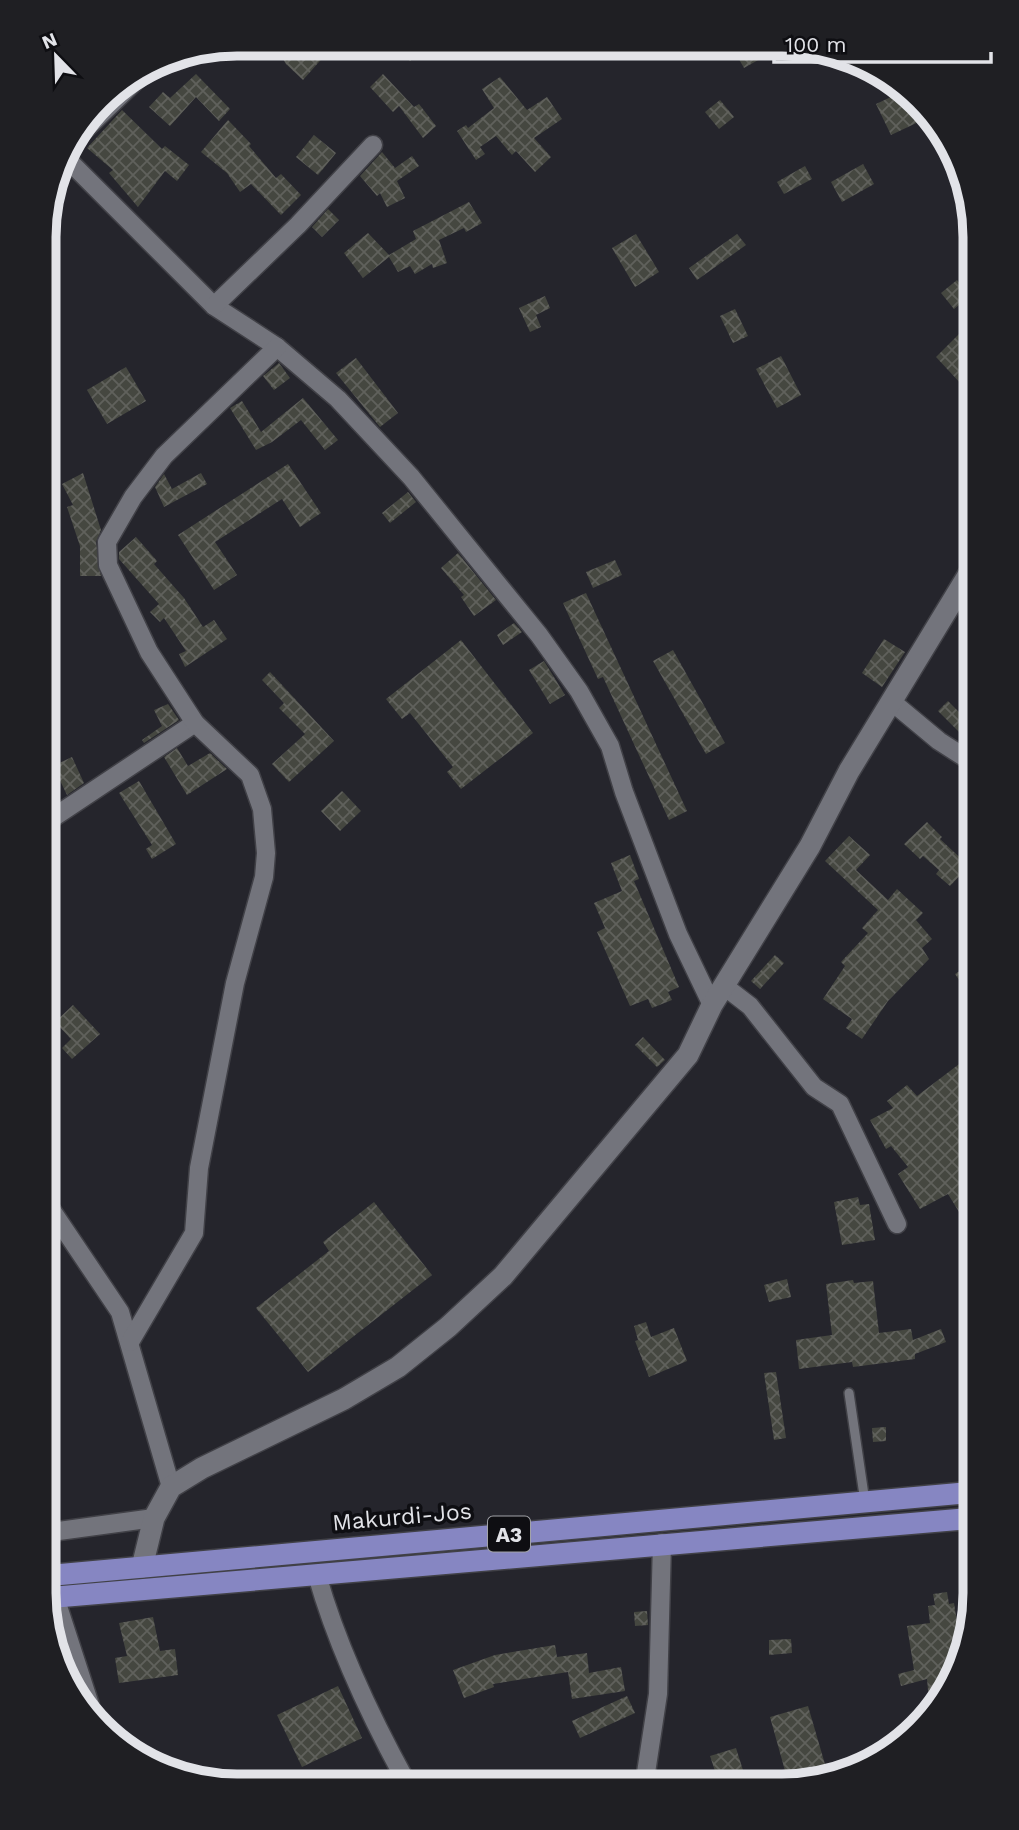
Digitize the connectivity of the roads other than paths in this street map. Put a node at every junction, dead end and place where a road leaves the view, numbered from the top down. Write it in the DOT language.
graph roads {
  1 [pos="373,145"];
  2 [pos="72,164"];
  3 [pos="214,306"];
  4 [pos="276,347"];
  5 [pos="963,584"];
  6 [pos="891,701"];
  7 [pos="195,723"];
  8 [pos="963,756"];
  9 [pos="56,816"];
  10 [pos="724,986"];
  11 [pos="712,1005"];
  12 [pos="56,1217"];
  13 [pos="897,1224"];
  14 [pos="130,1342"];
  15 [pos="849,1393"];
  16 [pos="171,1487"];
  17 [pos="963,1493"];
  18 [pos="864,1502"];
  19 [pos="154,1518"];
  20 [pos="963,1519"];
  21 [pos="56,1531"];
  22 [pos="662,1543"];
  23 [pos="142,1567"];
  24 [pos="56,1575"];
  25 [pos="317,1575"];
  26 [pos="56,1597"];
  27 [pos="58,1618"];
  28 [pos="83,1687"];
  29 [pos="402,1774"];
  30 [pos="646,1774"];
  1 -- 3 [label="street"];
  2 -- 3 [label="street"];
  3 -- 4 [label="street"];
  4 -- 7 [label="street"];
  4 -- 11 [label="street"];
  5 -- 6 [label="street"];
  6 -- 8 [label="street"];
  6 -- 10 [label="street"];
  7 -- 9 [label="street"];
  7 -- 14 [label="street"];
  10 -- 11 [label="street"];
  10 -- 13 [label="street"];
  11 -- 16 [label="street"];
  12 -- 14 [label="street"];
  14 -- 16 [label="street"];
  15 -- 18 [label="lane"];
  16 -- 19 [label="street"];
  17 -- 18 [label="highway, Makurdi-Jos / A3"];
  18 -- 23 [label="highway, Makurdi-Jos / A3"];
  19 -- 21 [label="street"];
  19 -- 23 [label="street"];
  20 -- 22 [label="highway, A3"];
  22 -- 25 [label="highway, A3"];
  22 -- 30 [label="street"];
  23 -- 24 [label="highway, Makurdi-Jos / A3"];
  25 -- 26 [label="highway, A3"];
  25 -- 29 [label="street"];
  27 -- 28 [label="street"];
}
